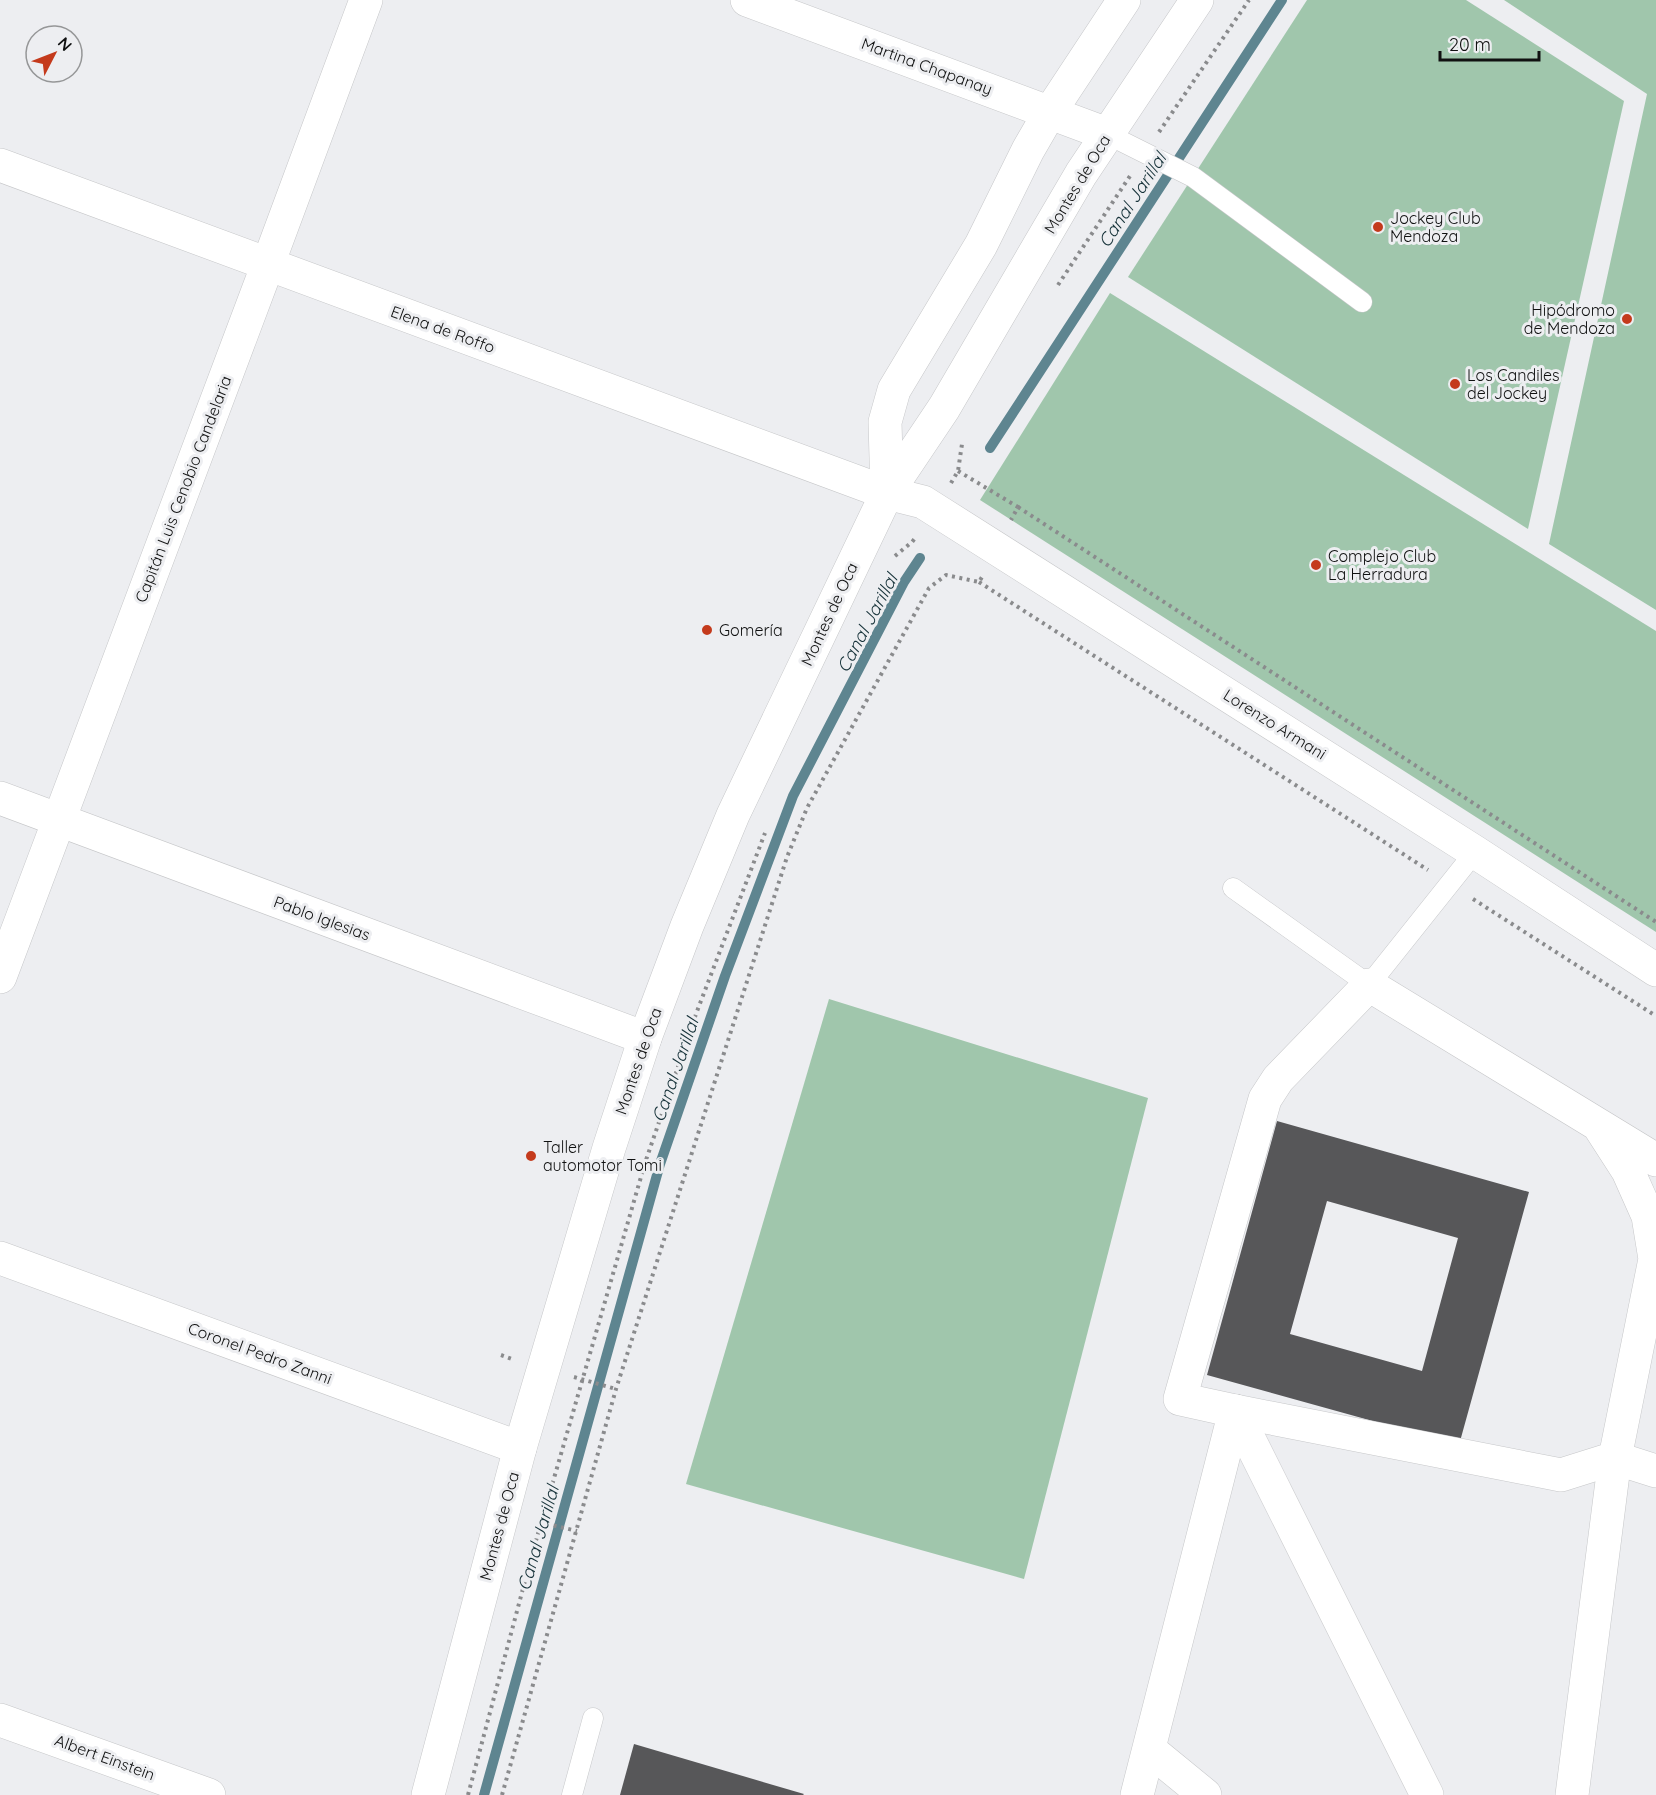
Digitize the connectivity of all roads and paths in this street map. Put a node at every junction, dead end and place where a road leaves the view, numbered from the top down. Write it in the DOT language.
graph roads {
  1 [pos="366,0"];
  2 [pos="747,0"];
  3 [pos="1124,0"];
  4 [pos="1197,0"];
  5 [pos="1249,0"];
  6 [pos="1050,112"];
  7 [pos="1107,134"];
  8 [pos="1152,156"];
  9 [pos="0,165"];
  10 [pos="268,264"];
  11 [pos="1058,285"];
  12 [pos="1362,302"];
  13 [pos="963,440"];
  14 [pos="958,471"];
  15 [pos="887,493"];
  16 [pos="1018,507"];
  17 [pos="934,508"];
  18 [pos="997,548"];
  19 [pos="893,558"];
  20 [pos="980,582"];
  21 [pos="0,798"];
  22 [pos="58,820"];
  23 [pos="768,825"];
  24 [pos="1475,852"];
  25 [pos="1449,884"];
  26 [pos="1233,888"];
  27 [pos="1656,922"];
  28 [pos="1656,969"];
  29 [pos="0,977"];
  30 [pos="1369,985"];
  31 [pos="1656,1016"];
  32 [pos="645,1038"];
  33 [pos="1599,1126"];
  34 [pos="1656,1160"];
  35 [pos="0,1258"];
  36 [pos="590,1382"];
  37 [pos="616,1389"];
  38 [pos="1235,1411"];
  39 [pos="520,1448"];
  40 [pos="1615,1458"];
  41 [pos="1656,1471"];
  42 [pos="550,1524"];
  43 [pos="577,1531"];
  44 [pos="593,1718"];
  45 [pos="0,1720"];
  46 [pos="1150,1749"];
  47 [pos="209,1795"];
  48 [pos="428,1795"];
  49 [pos="468,1795"];
  50 [pos="502,1795"];
  51 [pos="572,1795"];
  52 [pos="1137,1795"];
  53 [pos="1205,1795"];
  54 [pos="1427,1795"];
  55 [pos="1572,1795"];
  1 -- 10 [label="street, Capitán Luis Cenobio Candelaria"];
  2 -- 6 [label="street, Martina Chapanay"];
  3 -- 6 [label="street, Montes de Oca"];
  4 -- 7 [label="street, Montes de Oca"];
  5 -- 8 [label="path"];
  6 -- 7 [label="street, Martina Chapanay"];
  6 -- 15 [label="street, Montes de Oca"];
  7 -- 8 [label="lane"];
  7 -- 15 [label="street, Montes de Oca"];
  8 -- 11 [label="path"];
  8 -- 12 [label="lane"];
  9 -- 10 [label="street, Elena de Roffo"];
  10 -- 15 [label="street, Elena de Roffo"];
  10 -- 22 [label="street, Capitán Luis Cenobio Candelaria"];
  13 -- 14 [label="path"];
  14 -- 16 [label="path"];
  14 -- 17 [label="path"];
  15 -- 17 [label="street, Lorenzo Armani"];
  15 -- 32 [label="street, Montes de Oca"];
  16 -- 18 [label="path"];
  16 -- 27 [label="path"];
  17 -- 18 [label="street, Lorenzo Armani"];
  17 -- 19 [label="path"];
  18 -- 20 [label="path"];
  18 -- 24 [label="street, Lorenzo Armani"];
  20 -- 25 [label="path"];
  20 -- 37 [label="path"];
  21 -- 22 [label="street, Pablo Iglesias"];
  22 -- 29 [label="street, Capitán Luis Cenobio Candelaria"];
  22 -- 32 [label="street, Pablo Iglesias"];
  23 -- 49 [label="path"];
  24 -- 25 [label="lane"];
  24 -- 28 [label="street, Lorenzo Armani"];
  25 -- 30 [label="lane"];
  25 -- 31 [label="path"];
  26 -- 30 [label="lane"];
  30 -- 33 [label="street"];
  30 -- 38 [label="street"];
  32 -- 39 [label="street, Montes de Oca"];
  33 -- 34 [label="street"];
  33 -- 40 [label="street"];
  35 -- 39 [label="street, Coronel Pedro Zanni"];
  36 -- 37 [label="path"];
  37 -- 43 [label="path"];
  38 -- 40 [label="street"];
  38 -- 46 [label="street"];
  38 -- 54 [label="street"];
  39 -- 48 [label="street, Montes de Oca"];
  40 -- 41 [label="street"];
  40 -- 55 [label="street"];
  42 -- 43 [label="path"];
  43 -- 50 [label="path"];
  44 -- 51 [label="lane"];
  45 -- 47 [label="street, Albert Einstein"];
  46 -- 52 [label="street"];
  46 -- 53 [label="street"];
}
